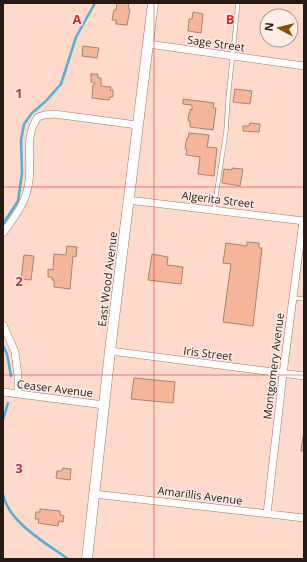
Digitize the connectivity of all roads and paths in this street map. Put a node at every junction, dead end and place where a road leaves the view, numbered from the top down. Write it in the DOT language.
graph roads {
  1 [pos="153,3"];
  2 [pos="238,3"];
  3 [pos="148,44"];
  4 [pos="232,56"];
  5 [pos="304,66"];
  6 [pos="138,125"];
  7 [pos="128,200"];
  8 [pos="214,209"];
  9 [pos="303,221"];
  10 [pos="3,233"];
  11 [pos="293,298"];
  12 [pos="304,299"];
  13 [pos="3,325"];
  14 [pos="110,351"];
  15 [pos="283,374"];
  16 [pos="304,376"];
  17 [pos="3,392"];
  18 [pos="18,394"];
  19 [pos="104,405"];
  20 [pos="94,494"];
  21 [pos="267,514"];
  22 [pos="304,518"];
  23 [pos="86,559"];
  1 -- 3 [label="main road, East Wood Avenue"];
  2 -- 4 [label="lane"];
  3 -- 4 [label="street, Sage Street"];
  3 -- 6 [label="main road, East Wood Avenue"];
  4 -- 5 [label="street, Sage Street"];
  4 -- 8 [label="lane"];
  6 -- 7 [label="main road, East Wood Avenue"];
  6 -- 10 [label="street"];
  7 -- 8 [label="street, Algerita Street"];
  7 -- 14 [label="main road, East Wood Avenue"];
  8 -- 9 [label="street, Algerita Street"];
  9 -- 11 [label="street, Montgomery Avenue"];
  11 -- 12 [label="lane"];
  11 -- 15 [label="street, Montgomery Avenue"];
  13 -- 18 [label="street"];
  14 -- 15 [label="street, Iris Street"];
  14 -- 19 [label="main road, East Wood Avenue"];
  15 -- 16 [label="street, Iris Street"];
  15 -- 21 [label="street, Montgomery Avenue"];
  17 -- 18 [label="street, Ceaser Avenue"];
  18 -- 19 [label="street, Ceaser Avenue"];
  19 -- 20 [label="main road, East Wood Avenue"];
  20 -- 21 [label="street, Amarillis Avenue"];
  20 -- 23 [label="main road, East Wood Avenue"];
  21 -- 22 [label="street, Amarillis Avenue"];
}
